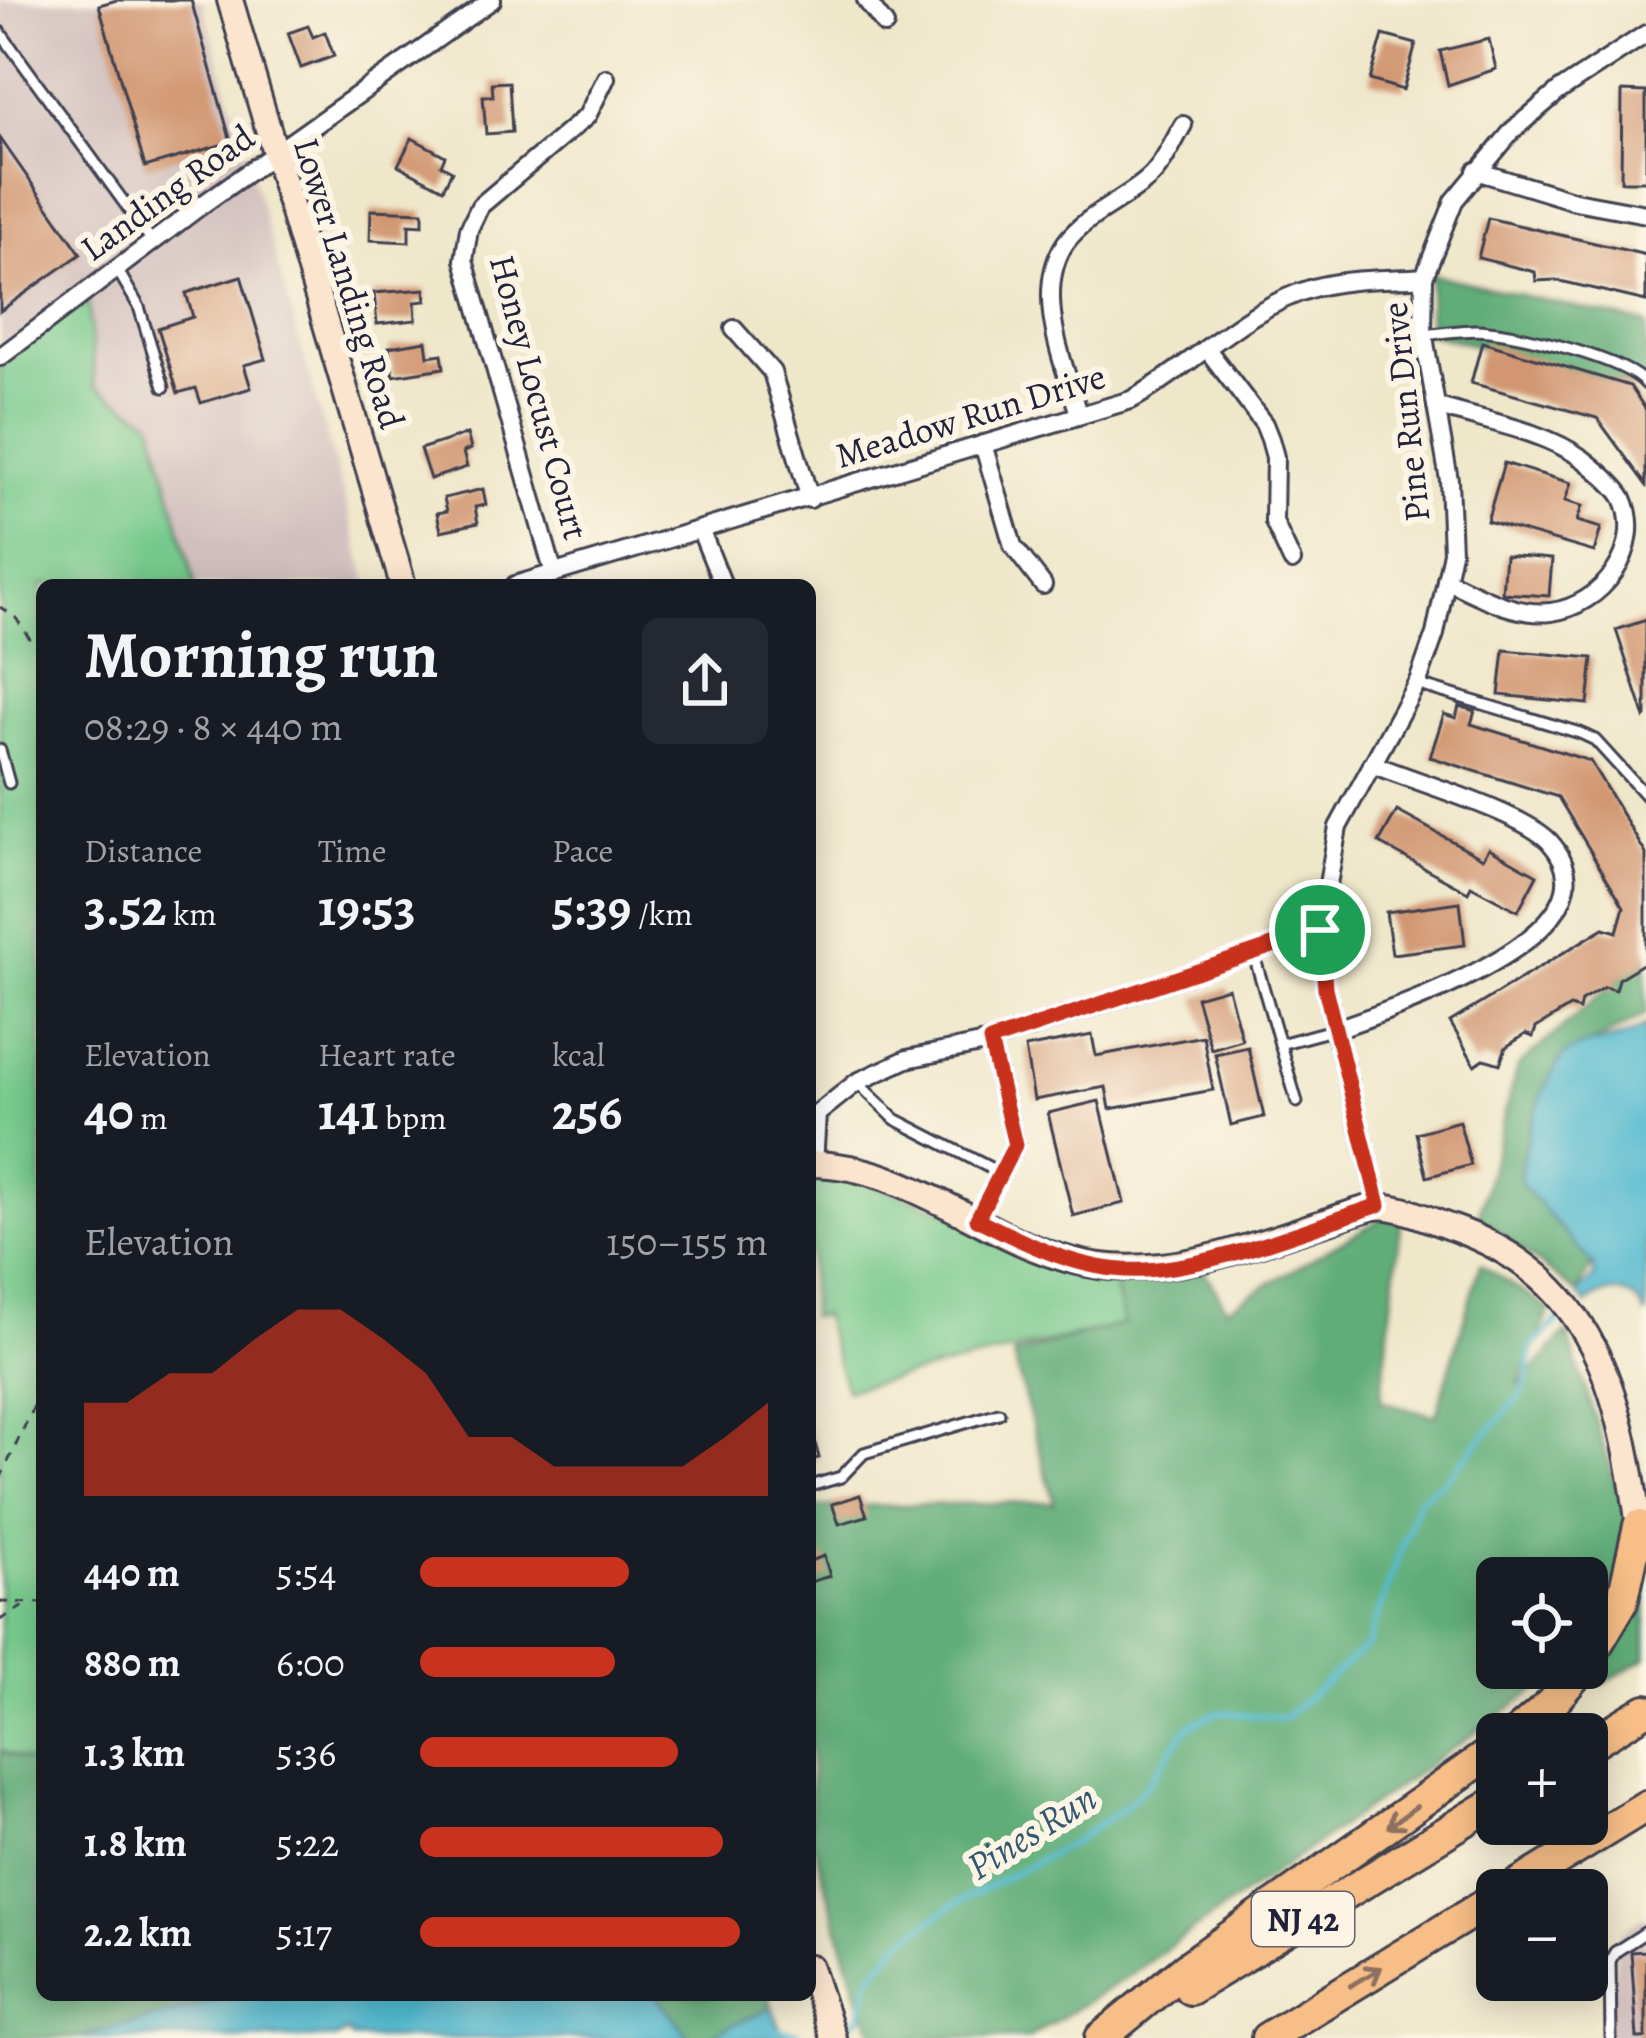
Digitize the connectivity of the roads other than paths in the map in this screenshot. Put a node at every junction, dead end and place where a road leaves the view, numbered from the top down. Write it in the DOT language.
graph roads {
  1 [pos="230,0"];
  2 [pos="493,0"];
  3 [pos="866,0"];
  4 [pos="885,25"];
  5 [pos="0,32"];
  6 [pos="1646,34"];
  7 [pos="607,78"];
  8 [pos="1183,125"];
  9 [pos="273,155"];
  10 [pos="1476,172"];
  11 [pos="1646,214"];
  12 [pos="153,242"];
  13 [pos="117,269"];
  14 [pos="1424,277"];
  15 [pos="734,328"];
  16 [pos="1424,335"];
  17 [pos="1207,349"];
  18 [pos="0,357"];
  19 [pos="1646,384"];
  20 [pos="164,387"];
  21 [pos="1436,406"];
  22 [pos="1079,414"];
  23 [pos="982,445"];
  24 [pos="810,499"];
  25 [pos="701,530"];
  26 [pos="1292,561"];
  27 [pos="554,574"];
  28 [pos="401,579"];
  29 [pos="536,579"];
  30 [pos="721,579"];
  31 [pos="1446,580"];
  32 [pos="1043,586"];
  33 [pos="1416,684"];
  34 [pos="0,750"];
  35 [pos="1372,764"];
  36 [pos="10,783"];
  37 [pos="1646,796"];
  38 [pos="1320,930"];
  39 [pos="1253,952"];
  40 [pos="1336,1029"];
  41 [pos="990,1041"];
  42 [pos="1280,1043"];
  43 [pos="857,1082"];
  44 [pos="1297,1102"];
  45 [pos="816,1124"];
  46 [pos="816,1164"];
  47 [pos="1000,1173"];
  48 [pos="1379,1205"];
  49 [pos="977,1219"];
  50 [pos="999,1413"];
  51 [pos="816,1484"];
  52 [pos="1642,1525"];
  53 [pos="1608,1625"];
  54 [pos="1564,1689"];
  55 [pos="1646,1710"];
  56 [pos="1540,1713"];
  57 [pos="1608,1733"];
  58 [pos="1476,1763"];
  59 [pos="1646,1806"];
  60 [pos="1476,1814"];
  61 [pos="1542,1869"];
  62 [pos="1476,1910"];
  63 [pos="1646,1932"];
  64 [pos="816,1986"];
  65 [pos="833,2038"];
  66 [pos="1105,2038"];
  67 [pos="1267,2038"];
  68 [pos="1611,2038"];
  1 -- 9 [label="street, Lower Landing Road"];
  2 -- 9 [label="street, Landing Road"];
  3 -- 4 [label="street"];
  5 -- 12 [label="lane"];
  6 -- 10 [label="street, Pine Run Drive"];
  7 -- 27 [label="street, Honey Locust Court"];
  8 -- 22 [label="street"];
  9 -- 12 [label="street, Landing Road"];
  9 -- 28 [label="street, Lower Landing Road"];
  10 -- 11 [label="street"];
  10 -- 14 [label="street, Pine Run Drive"];
  12 -- 13 [label="street, Landing Road"];
  13 -- 18 [label="street, Landing Road"];
  13 -- 20 [label="lane"];
  14 -- 16 [label="street, Pine Run Drive"];
  14 -- 17 [label="street, Meadow Run Drive"];
  15 -- 24 [label="street"];
  16 -- 19 [label="lane"];
  16 -- 21 [label="street, Pine Run Drive"];
  17 -- 22 [label="street, Meadow Run Drive"];
  17 -- 26 [label="street"];
  21 -- 31 [label="street, Pine Run Drive"];
  21 -- 31 [label="street"];
  22 -- 23 [label="street, Meadow Run Drive"];
  23 -- 24 [label="street, Meadow Run Drive"];
  23 -- 32 [label="street"];
  24 -- 25 [label="street, Meadow Run Drive"];
  25 -- 27 [label="street, Meadow Run Drive"];
  25 -- 30 [label="street"];
  27 -- 29 [label="street, Meadow Run Drive"];
  31 -- 33 [label="street, Pine Run Drive"];
  33 -- 35 [label="street, Pine Run Drive"];
  33 -- 37 [label="lane"];
  34 -- 36 [label="lane"];
  35 -- 38 [label="street, Pine Run Drive"];
  35 -- 40 [label="street"];
  38 -- 39 [label="street"];
  38 -- 40 [label="street, Pine Run Drive"];
  39 -- 41 [label="street"];
  39 -- 42 [label="lane"];
  40 -- 42 [label="lane"];
  40 -- 48 [label="street, Pine Run Drive"];
  41 -- 43 [label="street"];
  41 -- 47 [label="street"];
  42 -- 44 [label="lane"];
  43 -- 45 [label="street"];
  43 -- 47 [label="lane"];
  46 -- 49 [label="street"];
  47 -- 49 [label="street"];
  48 -- 49 [label="street"];
  48 -- 52 [label="street"];
  50 -- 51 [label="lane"];
  52 -- 53 [label="highway"];
  54 -- 56 [label="highway"];
  55 -- 57 [label="highway"];
  58 -- 66 [label="highway, one-way"];
  59 -- 61 [label="highway"];
  60 -- 66 [label="highway, NJ 42"];
  67 -- 62 [label="highway, NJ 42, one-way"];
  63 -- 68 [label="lane"];
  64 -- 65 [label="street"];
}
